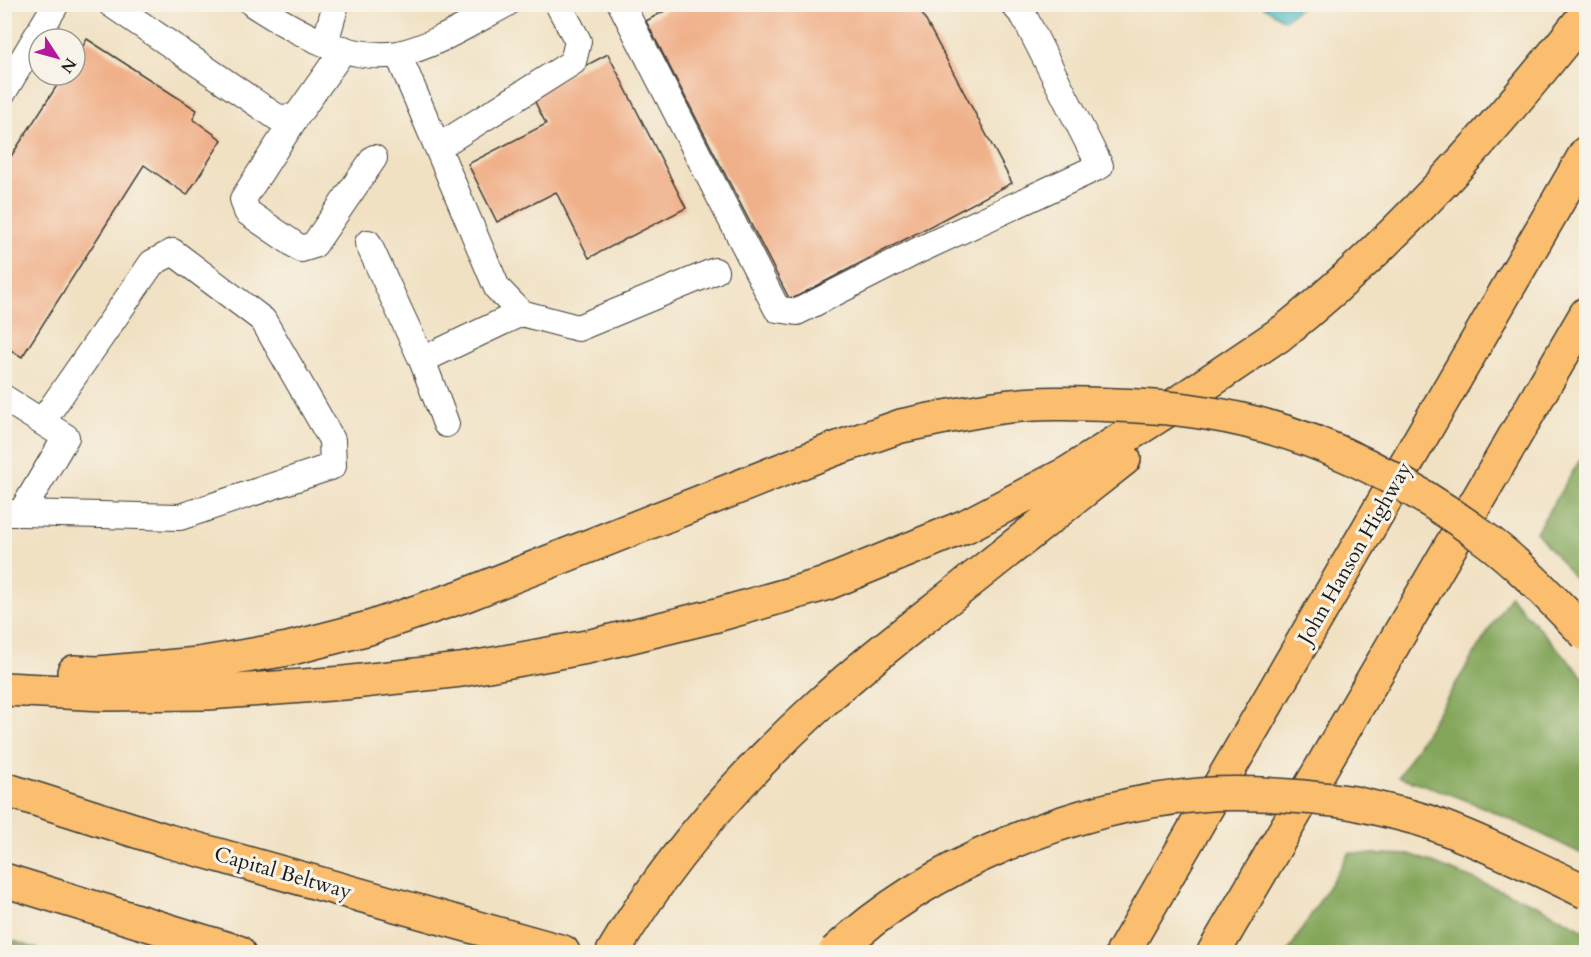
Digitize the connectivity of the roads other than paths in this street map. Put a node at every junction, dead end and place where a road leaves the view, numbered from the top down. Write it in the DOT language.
graph roads {
  1 [pos="56,4"];
  2 [pos="111,4"];
  3 [pos="253,4"];
  4 [pos="336,4"];
  5 [pos="506,4"];
  6 [pos="558,4"];
  7 [pos="621,4"];
  8 [pos="1013,4"];
  9 [pos="1587,14"];
  10 [pos="335,46"];
  11 [pos="398,54"];
  12 [pos="4,91"];
  13 [pos="296,117"];
  14 [pos="438,147"];
  15 [pos="1587,153"];
  16 [pos="374,158"];
  17 [pos="368,243"];
  18 [pos="715,271"];
  19 [pos="521,313"];
  20 [pos="1587,314"];
  21 [pos="1293,325"];
  22 [pos="422,360"];
  23 [pos="4,398"];
  24 [pos="42,422"];
  25 [pos="447,424"];
  26 [pos="13,513"];
  27 [pos="1587,634"];
  28 [pos="4,671"];
  29 [pos="4,689"];
  30 [pos="4,789"];
  31 [pos="4,880"];
  32 [pos="1587,892"];
  33 [pos="238,952"];
  34 [pos="563,952"];
  35 [pos="613,952"];
  36 [pos="835,952"];
  37 [pos="1123,952"];
  38 [pos="1214,952"];
  1 -- 12 [label="street"];
  2 -- 13 [label="street"];
  3 -- 10 [label="street"];
  4 -- 10 [label="street"];
  5 -- 11 [label="street"];
  6 -- 14 [label="street"];
  7 -- 8 [label="street"];
  9 -- 21 [label="highway"];
  10 -- 11 [label="street"];
  10 -- 13 [label="street"];
  11 -- 14 [label="street"];
  13 -- 16 [label="street"];
  14 -- 19 [label="street"];
  15 -- 37 [label="highway, John Hanson Highway"];
  17 -- 22 [label="street"];
  18 -- 19 [label="street"];
  19 -- 22 [label="street"];
  20 -- 38 [label="highway"];
  21 -- 29 [label="highway"];
  21 -- 35 [label="highway"];
  22 -- 25 [label="street"];
  23 -- 24 [label="street"];
  24 -- 26 [label="street"];
  24 -- 26 [label="street"];
  27 -- 28 [label="highway, bridge"];
  30 -- 34 [label="highway, Capital Beltway"];
  31 -- 33 [label="highway"];
  32 -- 36 [label="highway, bridge"];
}
